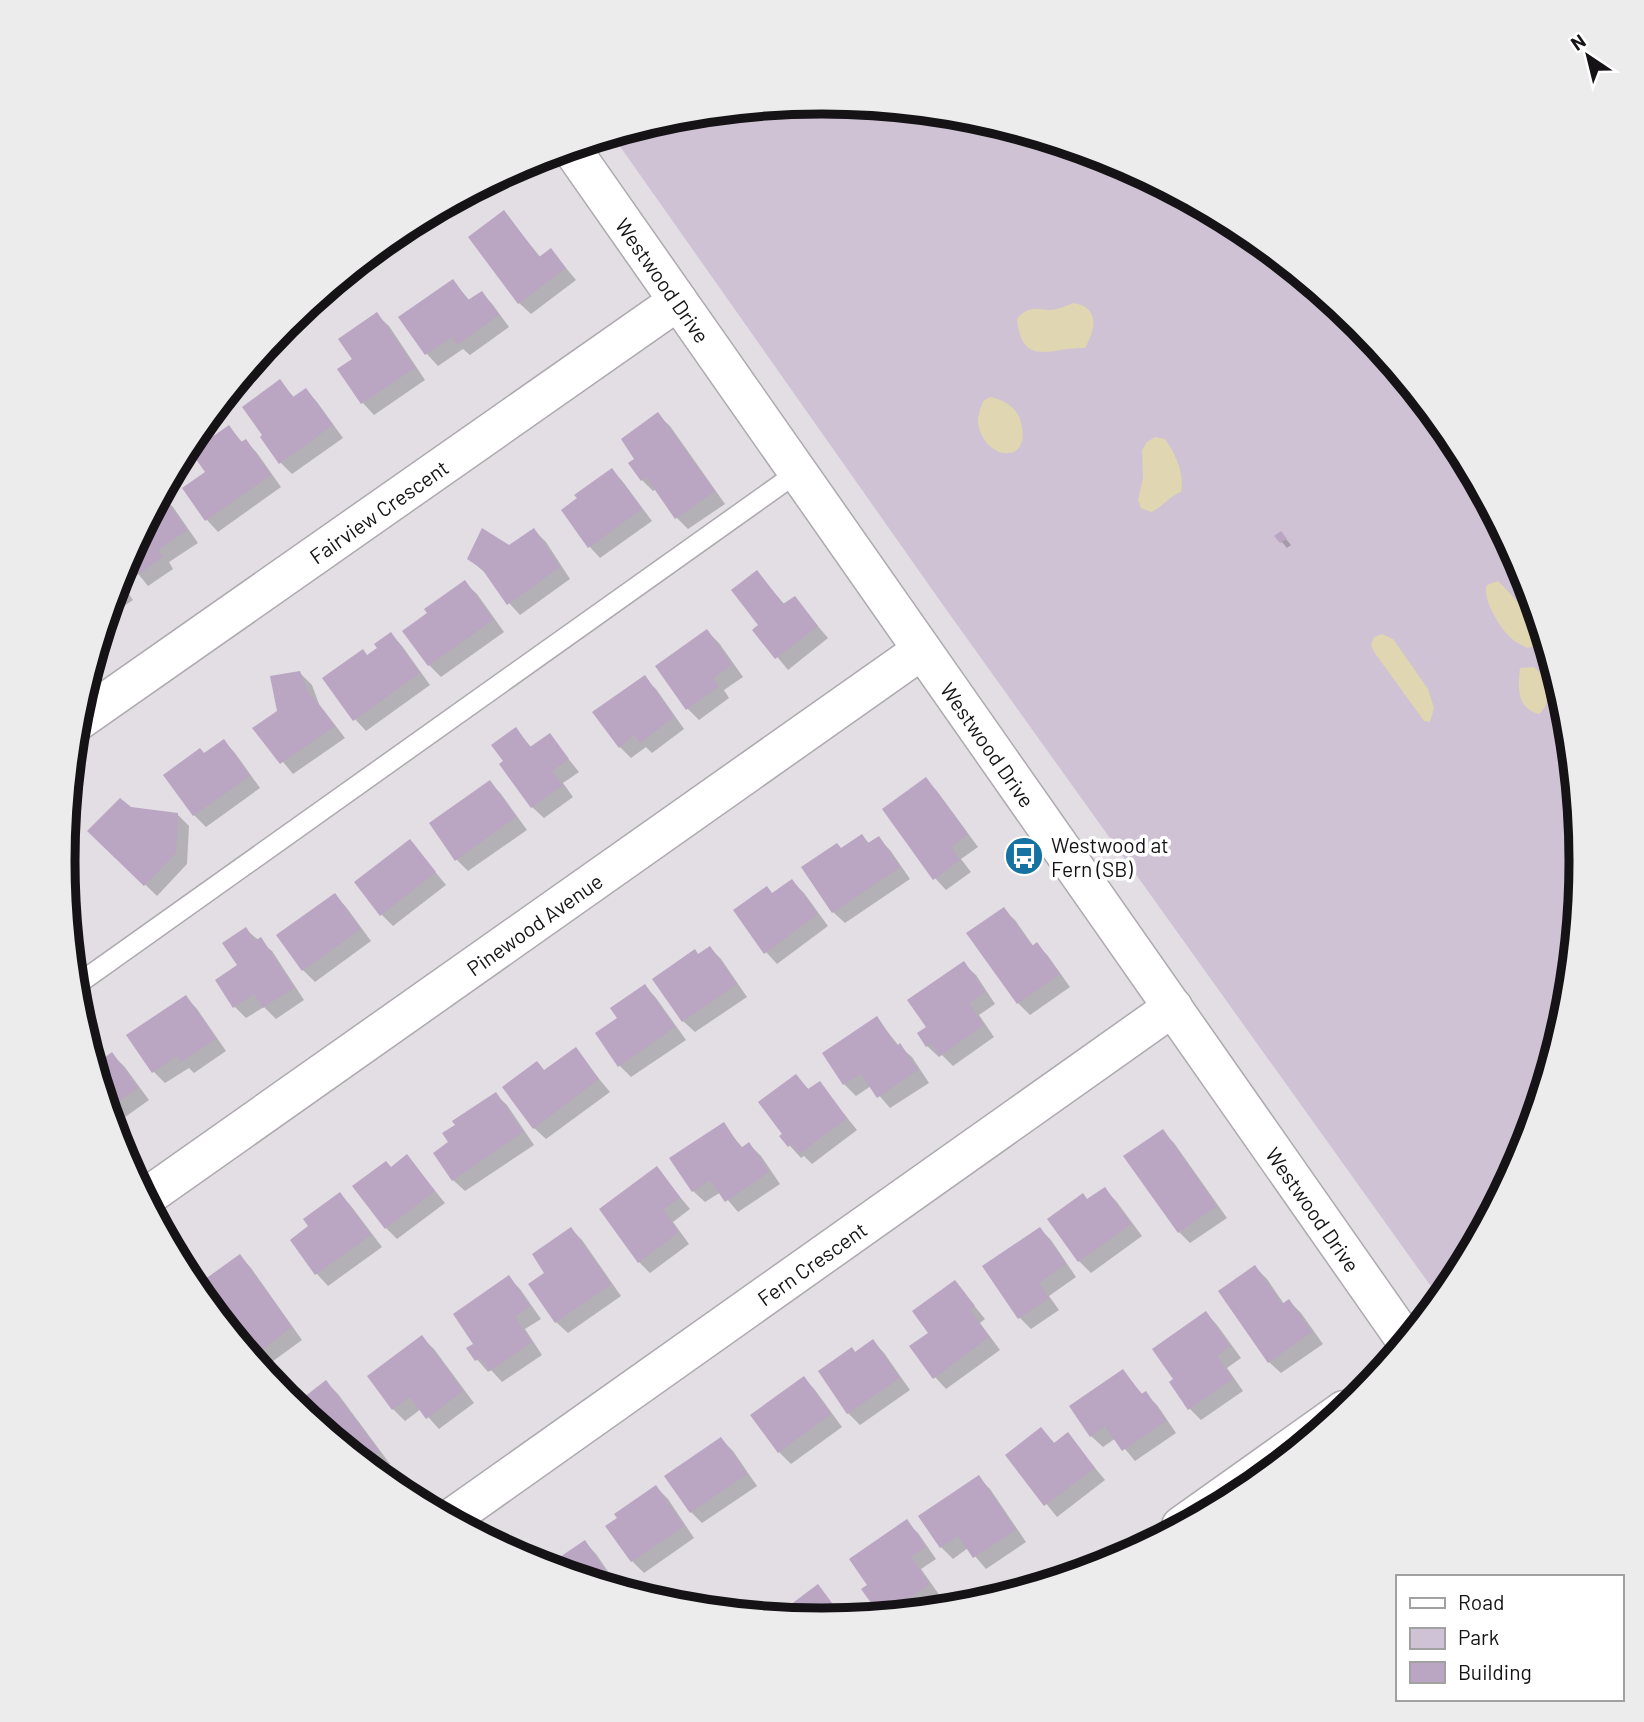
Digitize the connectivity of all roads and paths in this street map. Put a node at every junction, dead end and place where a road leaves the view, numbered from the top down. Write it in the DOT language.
graph roads {
  1 [pos="577,156"];
  2 [pos="678,301"];
  3 [pos="798,472"];
  4 [pos="922,650"];
  5 [pos="91,712"];
  6 [pos="85,979"];
  7 [pos="1173,1007"];
  8 [pos="153,1192"];
  9 [pos="1400,1333"];
  10 [pos="458,1513"];
  1 -- 2 [label="street, Westwood Drive"];
  2 -- 3 [label="street, Westwood Drive"];
  2 -- 5 [label="street, Fairview Crescent"];
  3 -- 4 [label="street, Westwood Drive"];
  3 -- 6 [label="lane"];
  4 -- 7 [label="street, Westwood Drive"];
  4 -- 8 [label="street, Pinewood Avenue"];
  7 -- 9 [label="street, Westwood Drive"];
  7 -- 10 [label="street, Fern Crescent"];
}
